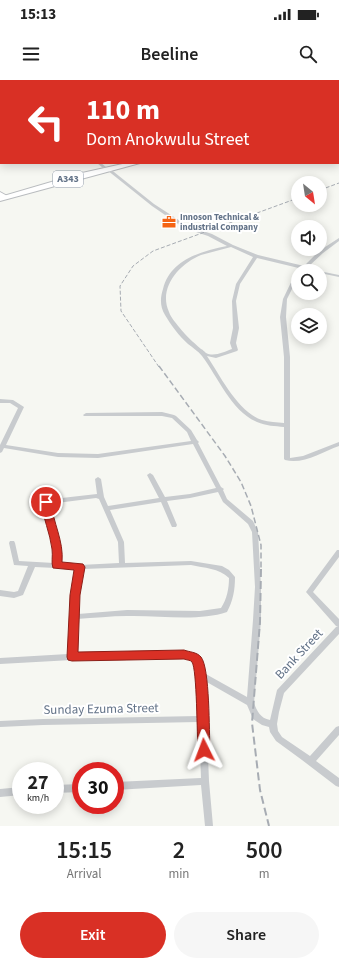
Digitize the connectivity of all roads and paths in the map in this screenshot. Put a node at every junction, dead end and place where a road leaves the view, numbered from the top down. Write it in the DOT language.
graph roads {
  1 [pos="118,164"];
  2 [pos="125,164"];
  3 [pos="104,166"];
  4 [pos="1,197"];
  5 [pos="339,239"];
  6 [pos="231,246"];
  7 [pos="256,256"];
  8 [pos="307,264"];
  9 [pos="291,267"];
  10 [pos="327,273"];
  11 [pos="339,276"];
  12 [pos="291,287"];
  13 [pos="204,354"];
  14 [pos="0,401"];
  15 [pos="86,415"];
  16 [pos="286,425"];
  17 [pos="196,442"];
  18 [pos="339,444"];
  19 [pos="2,449"];
  20 [pos="150,475"];
  21 [pos="98,479"];
  22 [pos="221,489"];
  23 [pos="101,497"];
  24 [pos="163,500"];
  25 [pos="106,508"];
  26 [pos="174,525"];
  27 [pos="12,543"];
  28 [pos="339,552"];
  29 [pos="33,564"];
  30 [pos="122,565"];
  31 [pos="57,566"];
  32 [pos="80,567"];
  33 [pos="0,593"];
  34 [pos="74,618"];
  35 [pos="339,624"];
  36 [pos="339,629"];
  37 [pos="72,657"];
  38 [pos="0,661"];
  39 [pos="201,675"];
  40 [pos="250,703"];
  41 [pos="202,718"];
  42 [pos="0,724"];
  43 [pos="274,724"];
  44 [pos="339,730"];
  45 [pos="311,761"];
  46 [pos="205,781"];
  47 [pos="339,783"];
  48 [pos="124,786"];
  49 [pos="12,792"];
  50 [pos="0,793"];
  51 [pos="209,826"];
  1 -- 3 [label="highway, A343"];
  2 -- 3 [label="highway, A343"];
  3 -- 4 [label="highway, A343"];
  3 -- 6 [label="street"];
  5 -- 8 [label="street"];
  6 -- 7 [label="street"];
  6 -- 13 [label="street"];
  7 -- 9 [label="street"];
  7 -- 13 [label="street"];
  10 -- 11 [label="street"];
  12 -- 16 [label="street"];
  13 -- 16 [label="street"];
  14 -- 19 [label="street"];
  15 -- 17 [label="street"];
  16 -- 18 [label="street"];
  17 -- 19 [label="street"];
  17 -- 22 [label="street"];
  20 -- 24 [label="street"];
  21 -- 23 [label="street"];
  22 -- 24 [label="street"];
  22 -- 40 [label="street"];
  23 -- 25 [label="street"];
  23 -- 31 [label="street"];
  24 -- 25 [label="street"];
  24 -- 26 [label="street"];
  25 -- 30 [label="street"];
  27 -- 29 [label="street"];
  28 -- 35 [label="street"];
  29 -- 31 [label="street"];
  29 -- 33 [label="street"];
  30 -- 32 [label="street"];
  30 -- 34 [label="street"];
  31 -- 32 [label="street"];
  32 -- 34 [label="street"];
  34 -- 37 [label="street"];
  36 -- 43 [label="street, Bank Street"];
  37 -- 38 [label="street"];
  37 -- 39 [label="street"];
  39 -- 40 [label="street"];
  39 -- 41 [label="street"];
  40 -- 43 [label="street"];
  41 -- 42 [label="street, Sunday Ezuma Street"];
  41 -- 46 [label="street"];
  43 -- 45 [label="street"];
  44 -- 45 [label="street"];
  45 -- 47 [label="street"];
  46 -- 48 [label="street"];
  46 -- 51 [label="street"];
  49 -- 50 [label="street"];
}
